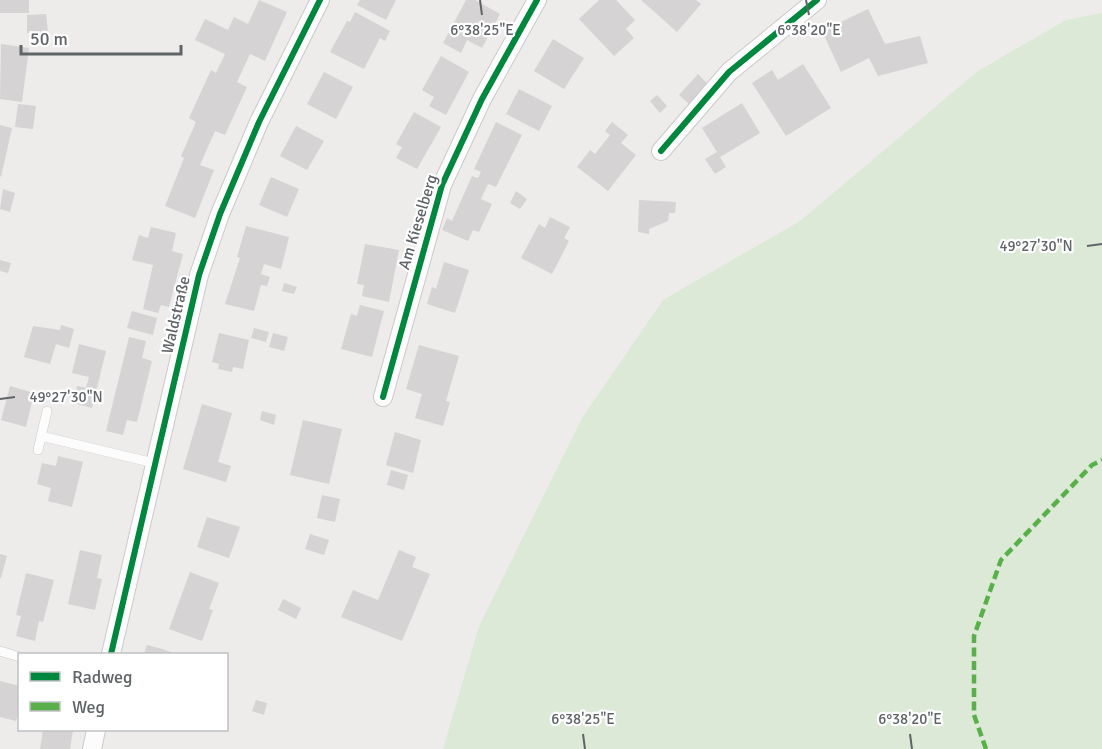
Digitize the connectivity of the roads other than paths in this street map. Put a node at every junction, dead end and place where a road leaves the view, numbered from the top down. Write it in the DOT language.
graph roads {
  1 [pos="320,0"];
  2 [pos="537,0"];
  3 [pos="817,0"];
  4 [pos="661,151"];
  5 [pos="383,397"];
  6 [pos="47,411"];
  7 [pos="41,436"];
  8 [pos="38,450"];
  9 [pos="154,463"];
  10 [pos="0,651"];
  11 [pos="111,653"];
  12 [pos="18,656"];
  13 [pos="96,731"];
  14 [pos="92,749"];
  1 -- 9 [label="street, Waldstraße"];
  2 -- 5 [label="street, Am Kieselberg"];
  3 -- 4 [label="street"];
  6 -- 7 [label="lane"];
  7 -- 8 [label="lane"];
  7 -- 9 [label="lane"];
  9 -- 11 [label="street, Waldstraße"];
  10 -- 12 [label="lane"];
  13 -- 14 [label="street"];
}
